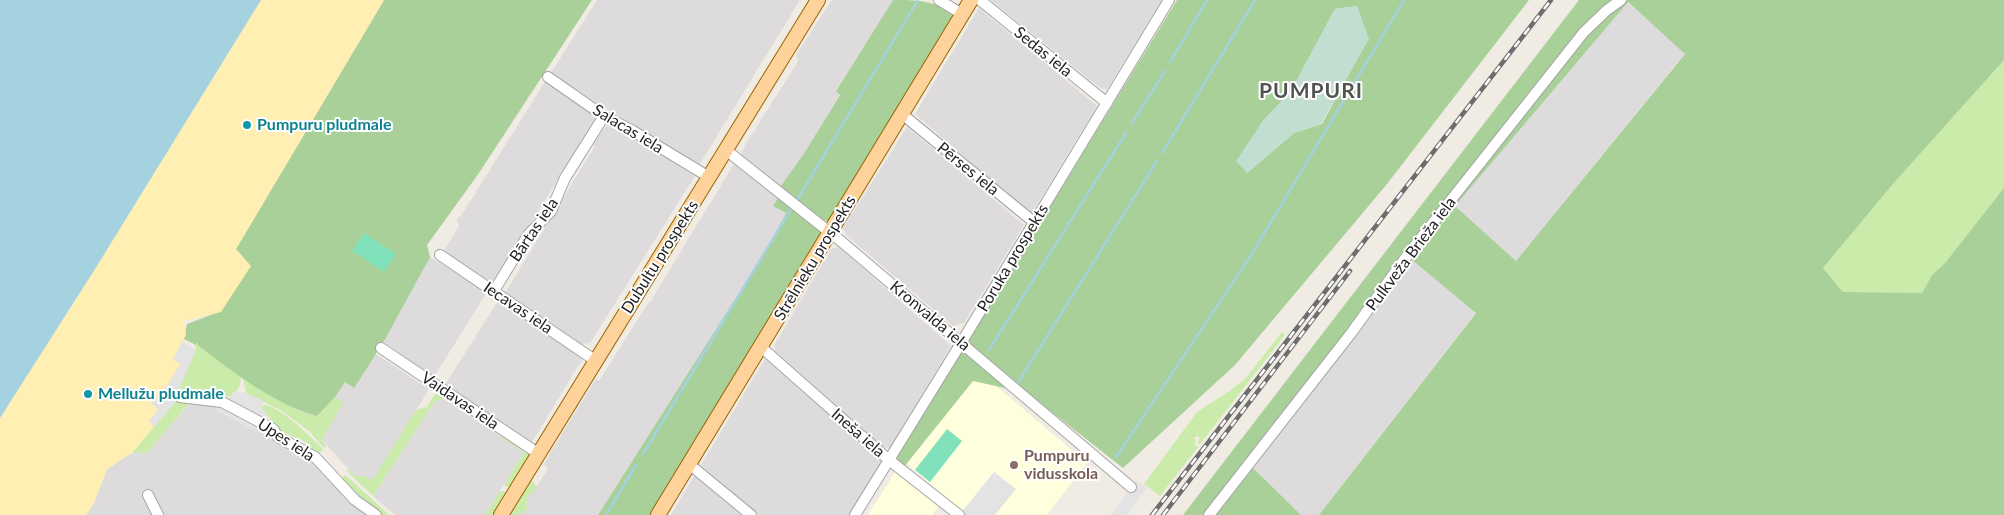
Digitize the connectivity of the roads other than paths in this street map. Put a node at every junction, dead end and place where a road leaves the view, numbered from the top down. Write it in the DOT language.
graph roads {
  1 [pos="818,0"];
  2 [pos="938,0"];
  3 [pos="970,0"];
  4 [pos="980,0"];
  5 [pos="1169,0"];
  6 [pos="1621,0"];
  7 [pos="962,14"];
  8 [pos="548,77"];
  9 [pos="1107,104"];
  10 [pos="902,114"];
  11 [pos="604,116"];
  12 [pos="726,150"];
  13 [pos="709,178"];
  14 [pos="1035,223"];
  15 [pos="830,232"];
  16 [pos="440,255"];
  17 [pos="494,291"];
  18 [pos="962,343"];
  19 [pos="761,347"];
  20 [pos="381,348"];
  21 [pos="596,361"];
  22 [pos="180,397"];
  23 [pos="539,454"];
  24 [pos="889,460"];
  25 [pos="689,464"];
  26 [pos="1131,487"];
  27 [pos="148,495"];
  28 [pos="158,515"];
  29 [pos="376,515"];
  30 [pos="501,515"];
  31 [pos="658,515"];
  32 [pos="751,515"];
  33 [pos="855,515"];
  34 [pos="959,515"];
  35 [pos="1209,515"];
  1 -- 12 [label="main road, Dubultu prospekts"];
  2 -- 7 [label="street"];
  3 -- 7 [label="main road, Strēlnieku prospekts"];
  4 -- 9 [label="street, Sedas iela"];
  5 -- 9 [label="street, Poruka prospekts"];
  6 -- 35 [label="street, Pulkveža Brieža iela"];
  7 -- 10 [label="main road, Strēlnieku prospekts"];
  8 -- 11 [label="street, Salacas iela"];
  9 -- 14 [label="street, Poruka prospekts"];
  10 -- 14 [label="street, Pērses iela"];
  10 -- 15 [label="main road, Strēlnieku prospekts"];
  11 -- 13 [label="street, Salacas iela"];
  11 -- 17 [label="street, Bārtas iela"];
  12 -- 13 [label="main road, Dubultu prospekts"];
  12 -- 15 [label="street, Kronvalda iela"];
  13 -- 21 [label="main road, Dubultu prospekts"];
  14 -- 18 [label="street, Poruka prospekts"];
  15 -- 18 [label="street, Kronvalda iela"];
  15 -- 19 [label="main road, Strēlnieku prospekts"];
  16 -- 17 [label="street, Iecavas iela"];
  17 -- 21 [label="street, Iecavas iela"];
  18 -- 24 [label="street, Poruka prospekts"];
  18 -- 26 [label="street, Kronvalda iela"];
  19 -- 24 [label="street, Ineša iela"];
  19 -- 25 [label="main road, Strēlnieku prospekts"];
  20 -- 23 [label="street, Vaidavas iela"];
  21 -- 23 [label="main road, Dubultu prospekts"];
  22 -- 29 [label="street, Upes iela"];
  23 -- 30 [label="main road, Dubultu prospekts"];
  24 -- 33 [label="street, Poruka prospekts"];
  24 -- 34 [label="street, Ineša iela"];
  25 -- 31 [label="main road, Strēlnieku prospekts"];
  25 -- 32 [label="street"];
  27 -- 28 [label="street"];
}
